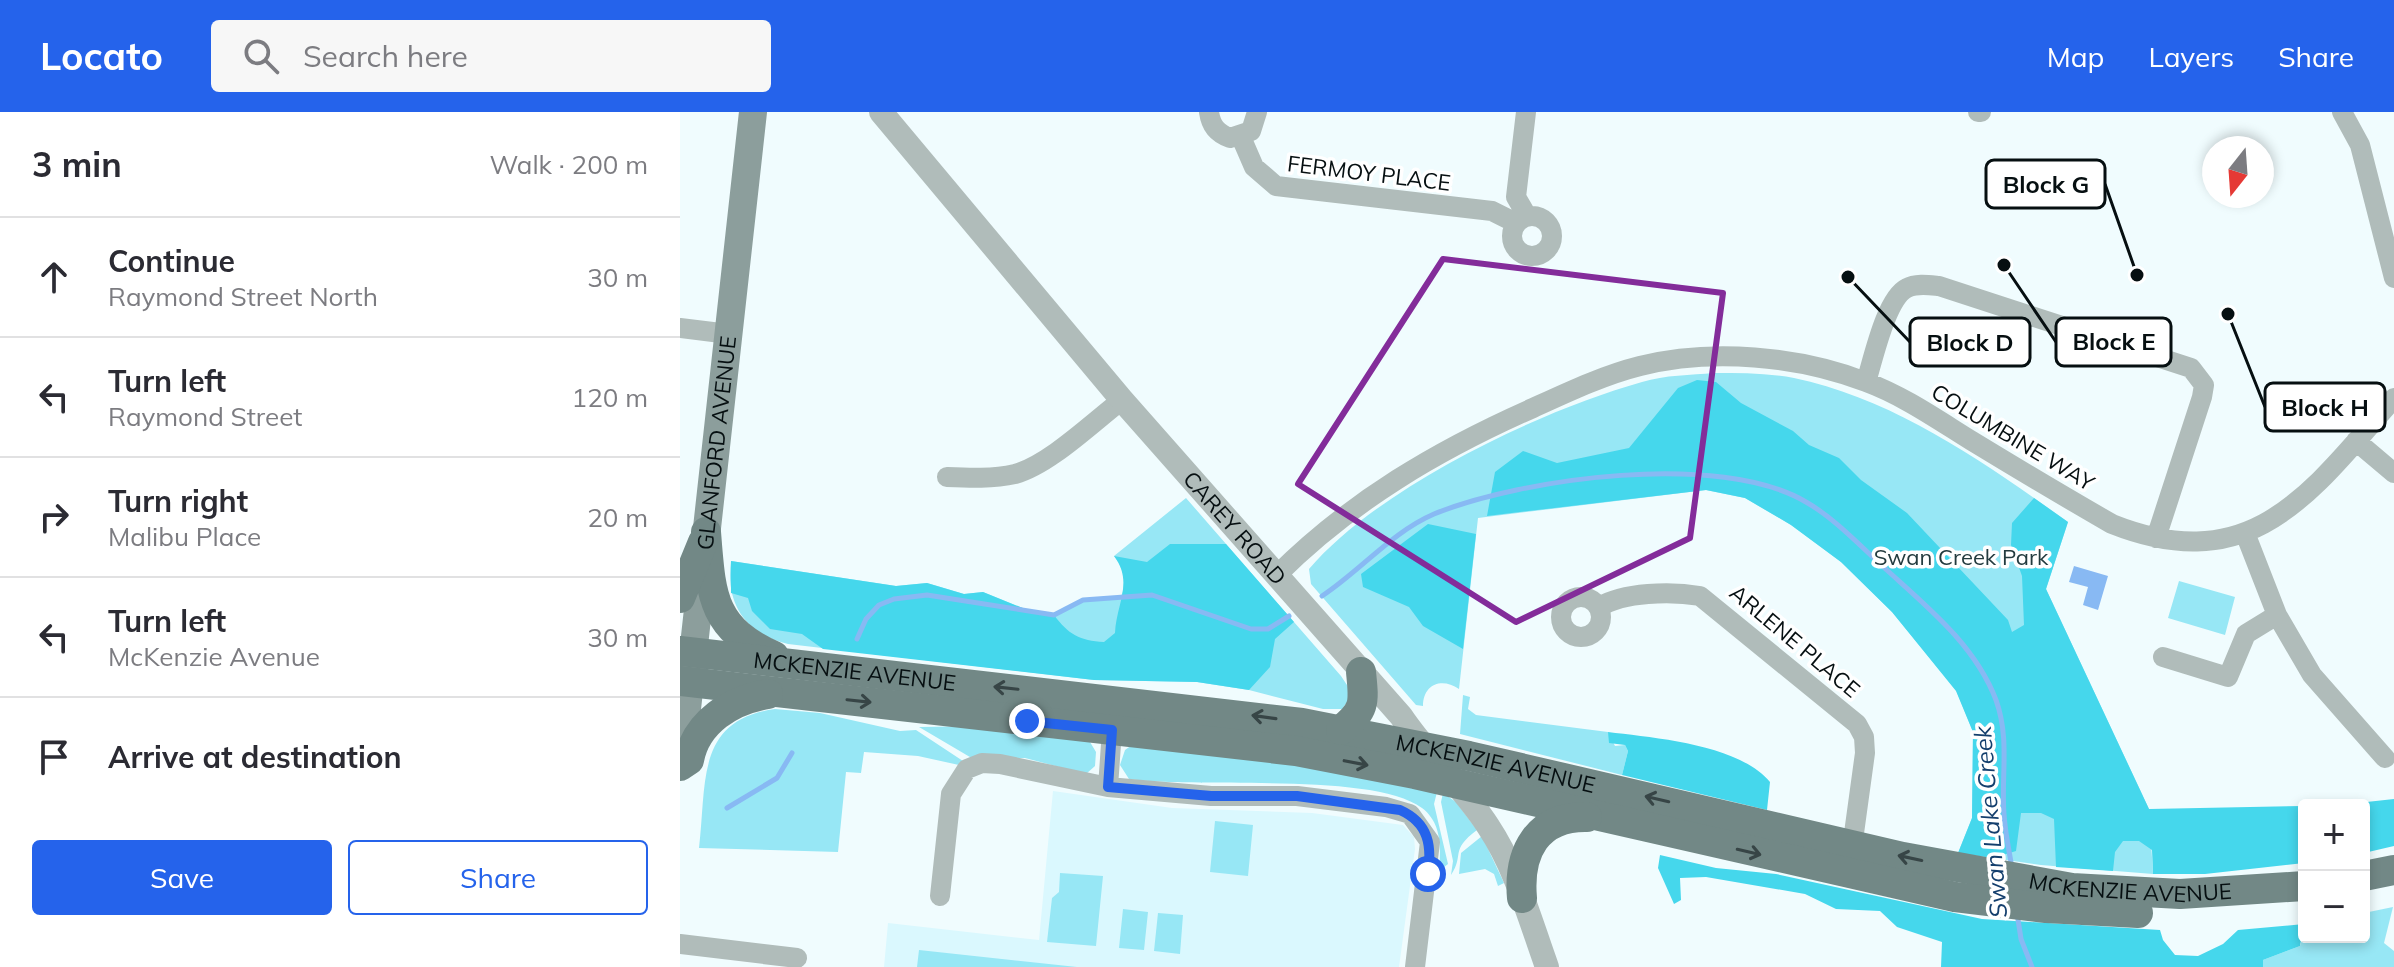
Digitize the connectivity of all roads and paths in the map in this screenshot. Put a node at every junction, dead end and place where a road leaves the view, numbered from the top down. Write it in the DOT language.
graph roads {
  1 [pos="753,112"];
  2 [pos="881,112"];
  3 [pos="1209,112"];
  4 [pos="1257,112"];
  5 [pos="1526,112"];
  6 [pos="2342,112"];
  7 [pos="1241,137"];
  8 [pos="2394,278"];
  9 [pos="680,328"];
  10 [pos="729,334"];
  11 [pos="1866,382"];
  12 [pos="2394,398"];
  13 [pos="1122,400"];
  14 [pos="2356,441"];
  15 [pos="2394,473"];
  16 [pos="947,477"];
  17 [pos="706,532"];
  18 [pos="2245,533"];
  19 [pos="2156,538"];
  20 [pos="1277,575"];
  21 [pos="680,598"];
  22 [pos="1599,607"];
  23 [pos="2277,615"];
  24 [pos="686,651"];
  25 [pos="2163,657"];
  26 [pos="790,664"];
  27 [pos="1361,672"];
  28 [pos="685,682"];
  29 [pos="782,693"];
  30 [pos="1112,730"];
  31 [pos="1341,730"];
  32 [pos="1420,745"];
  33 [pos="2385,758"];
  34 [pos="680,767"];
  35 [pos="680,774"];
  36 [pos="1561,778"];
  37 [pos="1108,787"];
  38 [pos="1474,796"];
  39 [pos="1602,818"];
  40 [pos="1853,845"];
  41 [pos="2394,870"];
  42 [pos="1848,875"];
  43 [pos="2370,875"];
  44 [pos="2298,886"];
  45 [pos="1989,888"];
  46 [pos="2394,888"];
  47 [pos="2370,894"];
  48 [pos="940,896"];
  49 [pos="2044,896"];
  50 [pos="1522,898"];
  51 [pos="2298,904"];
  52 [pos="680,944"];
  53 [pos="797,958"];
  54 [pos="1415,967"];
  55 [pos="1547,967"];
  1 -- 10 [label="main road, GLANFORD AVENUE"];
  2 -- 13 [label="street, CAREY ROAD"];
  3 -- 7 [label="street"];
  4 -- 7 [label="street"];
  5 -- 7 [label="street, FERMOY PLACE"];
  6 -- 8 [label="street"];
  9 -- 10 [label="street"];
  10 -- 17 [label="main road, GLANFORD AVENUE"];
  11 -- 19 [label="street, COLUMBINE WAY"];
  11 -- 19 [label="street"];
  11 -- 20 [label="street, COLUMBINE WAY"];
  12 -- 14 [label="street, COLUMBINE WAY"];
  13 -- 16 [label="street"];
  13 -- 20 [label="street, CAREY ROAD"];
  14 -- 15 [label="street"];
  14 -- 18 [label="street, COLUMBINE WAY"];
  17 -- 21 [label="main road"];
  17 -- 24 [label="main road, GLANFORD AVENUE"];
  17 -- 26 [label="main road"];
  18 -- 19 [label="street, COLUMBINE WAY"];
  18 -- 23 [label="street"];
  20 -- 27 [label="street, CAREY ROAD"];
  22 -- 40 [label="street, ARLENE PLACE"];
  23 -- 25 [label="street"];
  23 -- 33 [label="street"];
  24 -- 26 [label="main road, MCKENZIE AVENUE"];
  24 -- 28 [label="main road, GLANFORD AVENUE"];
  31 -- 26 [label="main road, MCKENZIE AVENUE, one-way"];
  27 -- 31 [label="main road"];
  27 -- 32 [label="street, CAREY ROAD"];
  28 -- 29 [label="main road, MCKENZIE AVENUE"];
  28 -- 34 [label="main road, GLANFORD AVENUE"];
  29 -- 30 [label="main road, MCKENZIE AVENUE, one-way"];
  29 -- 34 [label="main road"];
  30 -- 37 [label="street"];
  30 -- 38 [label="main road, MCKENZIE AVENUE, one-way"];
  31 -- 32 [label="main road, MCKENZIE AVENUE"];
  32 -- 36 [label="main road, MCKENZIE AVENUE"];
  32 -- 38 [label="street, CAREY ROAD"];
  34 -- 35 [label="main road, GLANFORD AVENUE"];
  36 -- 38 [label="street"];
  40 -- 36 [label="main road, MCKENZIE AVENUE, one-way"];
  37 -- 48 [label="street"];
  37 -- 54 [label="street"];
  38 -- 39 [label="main road, MCKENZIE AVENUE"];
  38 -- 50 [label="street, CAREY ROAD"];
  39 -- 42 [label="main road, MCKENZIE AVENUE, one-way"];
  39 -- 50 [label="main road"];
  40 -- 42 [label="street, ARLENE PLACE"];
  45 -- 40 [label="main road, MCKENZIE AVENUE, one-way"];
  41 -- 43 [label="main road"];
  42 -- 45 [label="main road, MCKENZIE AVENUE"];
  44 -- 49 [label="main road, MCKENZIE AVENUE"];
  45 -- 49 [label="main road, MCKENZIE AVENUE"];
  46 -- 47 [label="main road"];
  49 -- 51 [label="main road, MCKENZIE AVENUE"];
  50 -- 55 [label="street, CAREY ROAD"];
  52 -- 53 [label="street"];
}
